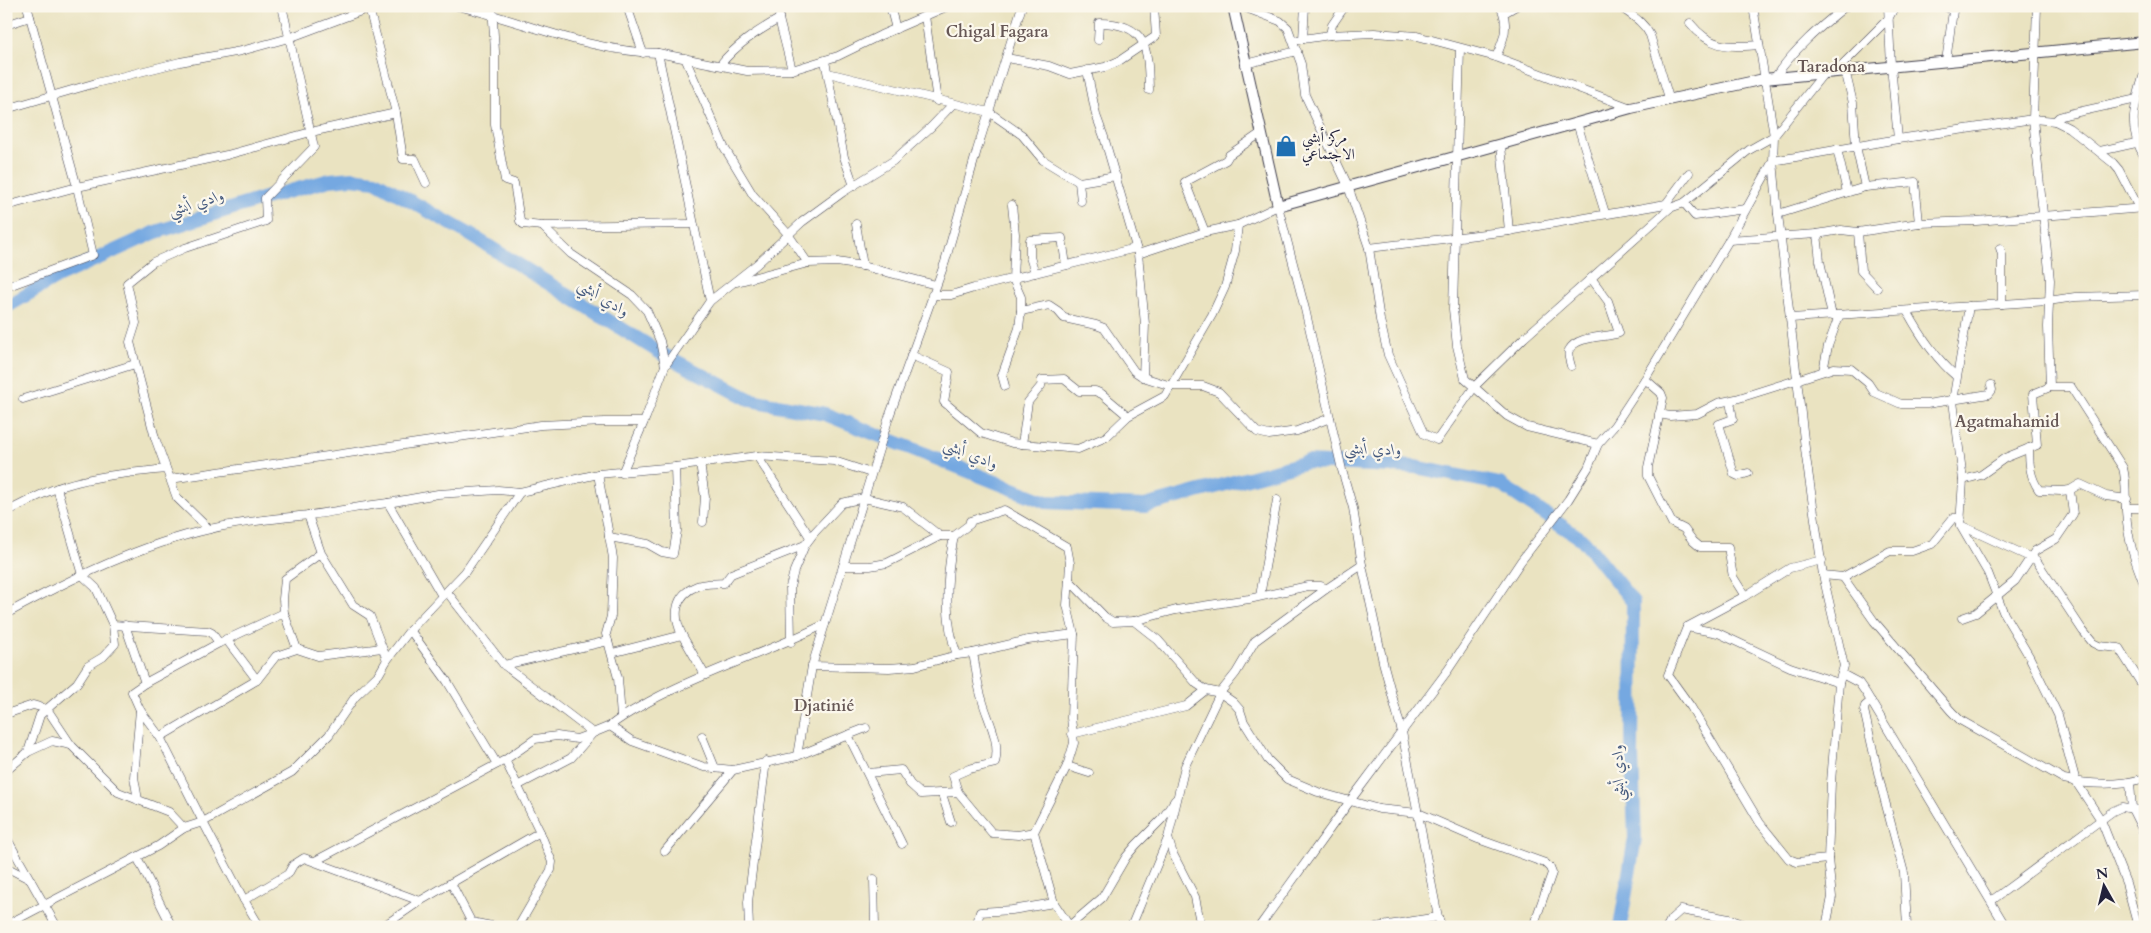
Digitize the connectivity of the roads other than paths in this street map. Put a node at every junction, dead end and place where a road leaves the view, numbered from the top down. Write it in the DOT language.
graph roads {
  1 [pos="27,6"];
  2 [pos="282,6"];
  3 [pos="458,6"];
  4 [pos="627,6"];
  5 [pos="780,6"];
  6 [pos="890,6"];
  7 [pos="948,6"];
  8 [pos="1022,6"];
  9 [pos="1154,6"];
  10 [pos="1233,6"];
  11 [pos="1242,6"];
  12 [pos="1305,6"];
  13 [pos="1345,6"];
  14 [pos="1516,6"];
  15 [pos="1619,6"];
  16 [pos="1753,6"];
  17 [pos="1846,6"];
  18 [pos="1888,6"];
  19 [pos="1894,6"];
  20 [pos="1946,6"];
  21 [pos="2037,6"];
  22 [pos="371,7"];
  23 [pos="493,10"];
  24 [pos="1502,10"];
  25 [pos="926,16"];
  26 [pos="30,17"];
  27 [pos="779,19"];
  28 [pos="1888,19"];
  29 [pos="1690,23"];
  30 [pos="6,25"];
  31 [pos="896,29"];
  32 [pos="1330,35"];
  33 [pos="290,38"];
  34 [pos="1303,39"];
  35 [pos="1098,40"];
  36 [pos="1294,42"];
  37 [pos="2145,42"];
  38 [pos="1145,44"];
  39 [pos="1759,45"];
  40 [pos="1460,48"];
  41 [pos="1296,50"];
  42 [pos="642,53"];
  43 [pos="658,53"];
  44 [pos="2034,53"];
  45 [pos="1496,57"];
  46 [pos="685,58"];
  47 [pos="1007,58"];
  48 [pos="825,61"];
  49 [pos="1946,61"];
  50 [pos="1245,64"];
  51 [pos="720,65"];
  52 [pos="1891,66"];
  53 [pos="792,70"];
  54 [pos="1087,70"];
  55 [pos="1841,71"];
  56 [pos="1824,73"];
  57 [pos="828,74"];
  58 [pos="2145,76"];
  59 [pos="1775,77"];
  60 [pos="1764,79"];
  61 [pos="1149,90"];
  62 [pos="52,96"];
  63 [pos="1669,98"];
  64 [pos="2137,99"];
  65 [pos="937,100"];
  66 [pos="953,104"];
  67 [pos="1630,108"];
  68 [pos="6,109"];
  69 [pos="989,112"];
  70 [pos="396,113"];
  71 [pos="2033,119"];
  72 [pos="2055,121"];
  73 [pos="1577,123"];
  74 [pos="312,132"];
  75 [pos="1261,133"];
  76 [pos="1774,136"];
  77 [pos="1898,139"];
  78 [pos="2136,143"];
  79 [pos="1501,145"];
  80 [pos="2145,145"];
  81 [pos="1856,146"];
  82 [pos="1837,149"];
  83 [pos="2100,151"];
  84 [pos="1456,157"];
  85 [pos="2145,158"];
  86 [pos="1773,160"];
  87 [pos="1689,174"];
  88 [pos="1116,176"];
  89 [pos="426,182"];
  90 [pos="1079,182"];
  91 [pos="854,186"];
  92 [pos="1348,186"];
  93 [pos="77,187"];
  94 [pos="1865,187"];
  95 [pos="1847,192"];
  96 [pos="1080,201"];
  97 [pos="1684,203"];
  98 [pos="1012,205"];
  99 [pos="6,206"];
  100 [pos="1278,206"];
  101 [pos="1668,206"];
  102 [pos="2142,208"];
  103 [pos="1745,209"];
  104 [pos="1605,213"];
  105 [pos="1778,214"];
  106 [pos="2042,215"];
  107 [pos="1918,223"];
  108 [pos="692,224"];
  109 [pos="856,224"];
  110 [pos="1238,225"];
  111 [pos="542,226"];
  112 [pos="1509,231"];
  113 [pos="1205,232"];
  114 [pos="1858,232"];
  115 [pos="788,234"];
  116 [pos="1817,234"];
  117 [pos="1780,235"];
  118 [pos="1455,239"];
  119 [pos="1729,240"];
  120 [pos="1369,248"];
  121 [pos="2000,248"];
  122 [pos="1137,251"];
  123 [pos="808,263"];
  124 [pos="1066,265"];
  125 [pos="863,266"];
  126 [pos="1035,273"];
  127 [pos="1592,278"];
  128 [pos="1013,279"];
  129 [pos="732,284"];
  130 [pos="936,285"];
  131 [pos="6,287"];
  132 [pos="1877,288"];
  133 [pos="932,295"];
  134 [pos="2145,295"];
  135 [pos="710,302"];
  136 [pos="2048,302"];
  137 [pos="2002,304"];
  138 [pos="1969,306"];
  139 [pos="1021,311"];
  140 [pos="1907,311"];
  141 [pos="1835,316"];
  142 [pos="1791,318"];
  143 [pos="911,355"];
  144 [pos="135,364"];
  145 [pos="665,366"];
  146 [pos="1571,366"];
  147 [pos="1823,371"];
  148 [pos="1956,376"];
  149 [pos="1143,377"];
  150 [pos="1645,378"];
  151 [pos="1797,381"];
  152 [pos="1991,385"];
  153 [pos="1005,386"];
  154 [pos="1170,386"];
  155 [pos="1475,386"];
  156 [pos="2050,387"];
  157 [pos="23,399"];
  158 [pos="1730,401"];
  159 [pos="1953,401"];
  160 [pos="1660,414"];
  161 [pos="1128,416"];
  162 [pos="1330,418"];
  163 [pos="643,422"];
  164 [pos="1022,444"];
  165 [pos="1598,444"];
  166 [pos="2029,448"];
  167 [pos="757,456"];
  168 [pos="700,463"];
  169 [pos="675,467"];
  170 [pos="166,468"];
  171 [pos="871,472"];
  172 [pos="622,473"];
  173 [pos="1748,473"];
  174 [pos="598,474"];
  175 [pos="170,479"];
  176 [pos="1963,480"];
  177 [pos="56,488"];
  178 [pos="2070,490"];
  179 [pos="520,492"];
  180 [pos="864,498"];
  181 [pos="2127,499"];
  182 [pos="1277,500"];
  183 [pos="388,502"];
  184 [pos="2126,508"];
  185 [pos="2145,508"];
  186 [pos="6,512"];
  187 [pos="308,515"];
  188 [pos="1960,521"];
  189 [pos="704,522"];
  190 [pos="210,529"];
  191 [pos="940,536"];
  192 [pos="954,536"];
  193 [pos="609,537"];
  194 [pos="810,537"];
  195 [pos="805,545"];
  196 [pos="321,552"];
  197 [pos="2030,556"];
  198 [pos="1822,560"];
  199 [pos="1362,565"];
  200 [pos="843,566"];
  201 [pos="82,574"];
  202 [pos="1823,575"];
  203 [pos="1843,577"];
  204 [pos="1069,580"];
  205 [pos="2145,586"];
  206 [pos="1326,588"];
  207 [pos="444,594"];
  208 [pos="1260,596"];
  209 [pos="1744,596"];
  210 [pos="1998,596"];
  211 [pos="284,613"];
  212 [pos="6,614"];
  213 [pos="1962,618"];
  214 [pos="1134,621"];
  215 [pos="825,624"];
  216 [pos="113,625"];
  217 [pos="125,625"];
  218 [pos="1687,627"];
  219 [pos="410,630"];
  220 [pos="1074,634"];
  221 [pos="682,635"];
  222 [pos="223,641"];
  223 [pos="608,641"];
  224 [pos="791,642"];
  225 [pos="382,648"];
  226 [pos="297,649"];
  227 [pos="612,652"];
  228 [pos="973,653"];
  229 [pos="957,655"];
  230 [pos="387,660"];
  231 [pos="504,665"];
  232 [pos="812,666"];
  233 [pos="1842,674"];
  234 [pos="706,675"];
  235 [pos="258,680"];
  236 [pos="145,682"];
  237 [pos="1839,683"];
  238 [pos="2145,684"];
  239 [pos="1206,690"];
  240 [pos="1220,693"];
  241 [pos="1871,701"];
  242 [pos="47,709"];
  243 [pos="140,710"];
  244 [pos="6,714"];
  245 [pos="620,717"];
  246 [pos="610,726"];
  247 [pos="866,728"];
  248 [pos="1402,732"];
  249 [pos="593,733"];
  250 [pos="1072,734"];
  251 [pos="848,735"];
  252 [pos="702,736"];
  253 [pos="160,737"];
  254 [pos="70,745"];
  255 [pos="28,752"];
  256 [pos="797,756"];
  257 [pos="506,760"];
  258 [pos="766,761"];
  259 [pos="497,764"];
  260 [pos="1067,766"];
  261 [pos="715,768"];
  262 [pos="733,770"];
  263 [pos="6,771"];
  264 [pos="1090,772"];
  265 [pos="868,774"];
  266 [pos="2145,778"];
  267 [pos="2076,782"];
  268 [pos="2130,783"];
  269 [pos="517,786"];
  270 [pos="958,792"];
  271 [pos="942,794"];
  272 [pos="1179,794"];
  273 [pos="138,800"];
  274 [pos="1350,801"];
  275 [pos="2132,809"];
  276 [pos="2145,811"];
  277 [pos="1418,813"];
  278 [pos="2101,820"];
  279 [pos="204,822"];
  280 [pos="951,822"];
  281 [pos="184,828"];
  282 [pos="540,832"];
  283 [pos="1034,832"];
  284 [pos="2145,835"];
  285 [pos="6,837"];
  286 [pos="1168,838"];
  287 [pos="902,844"];
  288 [pos="665,851"];
  289 [pos="137,857"];
  290 [pos="1828,859"];
  291 [pos="315,861"];
  292 [pos="6,867"];
  293 [pos="874,879"];
  294 [pos="32,880"];
  295 [pos="451,883"];
  296 [pos="244,900"];
  297 [pos="1991,900"];
  298 [pos="420,901"];
  299 [pos="1054,903"];
  300 [pos="46,905"];
  301 [pos="1438,917"];
  302 [pos="472,924"];
  303 [pos="6,925"];
  304 [pos="1069,926"];
  305 [pos="57,927"];
  306 [pos="172,927"];
  307 [pos="260,927"];
  308 [pos="382,927"];
  309 [pos="498,927"];
  310 [pos="518,927"];
  311 [pos="749,927"];
  312 [pos="876,927"];
  313 [pos="976,927"];
  314 [pos="1131,927"];
  315 [pos="1201,927"];
  316 [pos="1260,927"];
  317 [pos="1376,927"];
  318 [pos="1442,927"];
  319 [pos="1533,927"];
  320 [pos="1667,927"];
  321 [pos="1752,927"];
  322 [pos="1826,927"];
  323 [pos="1908,927"];
  324 [pos="2006,927"];
  325 [pos="2138,927"];
  1 -- 26 [label="street"];
  2 -- 33 [label="street"];
  3 -- 23 [label="street"];
  4 -- 42 [label="street"];
  5 -- 27 [label="street"];
  6 -- 31 [label="street"];
  7 -- 25 [label="street"];
  8 -- 47 [label="street"];
  9 -- 38 [label="street"];
  10 -- 50 [label="street"];
  11 -- 36 [label="street"];
  12 -- 34 [label="street"];
  13 -- 32 [label="street"];
  14 -- 24 [label="street"];
  15 -- 63 [label="street"];
  16 -- 39 [label="street"];
  17 -- 59 [label="street"];
  18 -- 28 [label="street"];
  19 -- 28 [label="street"];
  20 -- 49 [label="street"];
  21 -- 44 [label="street"];
  22 -- 33 [label="street"];
  22 -- 70 [label="street"];
  23 -- 42 [label="street"];
  23 -- 111 [label="street"];
  24 -- 45 [label="street"];
  25 -- 31 [label="street"];
  25 -- 65 [label="street"];
  26 -- 30 [label="street"];
  26 -- 62 [label="street"];
  27 -- 51 [label="street"];
  27 -- 53 [label="street"];
  28 -- 52 [label="street"];
  28 -- 55 [label="street"];
  29 -- 39 [label="street"];
  31 -- 48 [label="street"];
  32 -- 34 [label="street"];
  32 -- 40 [label="street"];
  33 -- 62 [label="street"];
  33 -- 74 [label="street"];
  34 -- 36 [label="street"];
  35 -- 38 [label="street"];
  36 -- 41 [label="street"];
  37 -- 44 [label="street"];
  38 -- 54 [label="street"];
  38 -- 61 [label="street"];
  39 -- 60 [label="street"];
  40 -- 45 [label="street"];
  40 -- 84 [label="street"];
  41 -- 50 [label="street"];
  41 -- 92 [label="street"];
  42 -- 43 [label="street"];
  43 -- 46 [label="street"];
  43 -- 108 [label="street"];
  44 -- 49 [label="street"];
  44 -- 71 [label="street"];
  45 -- 67 [label="street"];
  46 -- 51 [label="street"];
  46 -- 115 [label="street"];
  47 -- 54 [label="street"];
  47 -- 69 [label="street"];
  48 -- 53 [label="street"];
  48 -- 57 [label="street"];
  49 -- 52 [label="street"];
  50 -- 75 [label="street"];
  51 -- 53 [label="street"];
  52 -- 55 [label="street"];
  52 -- 77 [label="street"];
  54 -- 88 [label="street"];
  55 -- 56 [label="street"];
  55 -- 81 [label="street"];
  56 -- 59 [label="street"];
  56 -- 76 [label="street"];
  57 -- 65 [label="street"];
  57 -- 91 [label="street"];
  58 -- 64 [label="street"];
  59 -- 60 [label="street"];
  60 -- 63 [label="street"];
  60 -- 76 [label="street"];
  62 -- 68 [label="street"];
  62 -- 93 [label="street"];
  63 -- 67 [label="street"];
  64 -- 72 [label="street"];
  64 -- 78 [label="street"];
  65 -- 66 [label="street"];
  66 -- 69 [label="street"];
  66 -- 91 [label="street"];
  67 -- 73 [label="street"];
  69 -- 90 [label="street"];
  69 -- 130 [label="street"];
  70 -- 74 [label="street"];
  70 -- 89 [label="street"];
  71 -- 72 [label="street"];
  71 -- 77 [label="street"];
  71 -- 106 [label="street"];
  72 -- 83 [label="street"];
  73 -- 79 [label="street"];
  73 -- 104 [label="street"];
  74 -- 93 [label="street"];
  74 -- 144 [label="street"];
  75 -- 100 [label="street"];
  75 -- 113 [label="street"];
  76 -- 86 [label="street"];
  76 -- 97 [label="street"];
  77 -- 81 [label="street"];
  78 -- 80 [label="street"];
  78 -- 83 [label="street"];
  78 -- 85 [label="street"];
  79 -- 84 [label="street"];
  79 -- 112 [label="street"];
  81 -- 82 [label="street"];
  81 -- 94 [label="street"];
  82 -- 86 [label="street"];
  82 -- 95 [label="street"];
  83 -- 102 [label="street"];
  84 -- 92 [label="street"];
  84 -- 118 [label="street"];
  86 -- 103 [label="street"];
  86 -- 105 [label="street"];
  87 -- 101 [label="street"];
  88 -- 90 [label="street"];
  88 -- 122 [label="street"];
  90 -- 96 [label="street"];
  91 -- 115 [label="street"];
  92 -- 100 [label="street"];
  92 -- 120 [label="street"];
  93 -- 99 [label="street"];
  93 -- 131 [label="street"];
  94 -- 95 [label="street"];
  94 -- 107 [label="street"];
  95 -- 105 [label="street"];
  97 -- 101 [label="street"];
  97 -- 103 [label="street"];
  98 -- 128 [label="street"];
  100 -- 110 [label="street"];
  100 -- 162 [label="street"];
  101 -- 104 [label="street"];
  101 -- 127 [label="street"];
  102 -- 106 [label="street"];
  103 -- 119 [label="street"];
  104 -- 112 [label="street"];
  105 -- 117 [label="street"];
  106 -- 107 [label="street"];
  106 -- 136 [label="street"];
  107 -- 114 [label="street"];
  108 -- 111 [label="street"];
  108 -- 135 [label="street"];
  109 -- 125 [label="street"];
  110 -- 113 [label="street"];
  110 -- 154 [label="street"];
  111 -- 145 [label="street"];
  112 -- 118 [label="street"];
  113 -- 122 [label="street"];
  114 -- 116 [label="street"];
  114 -- 132 [label="street"];
  115 -- 123 [label="street"];
  115 -- 129 [label="street"];
  116 -- 117 [label="street"];
  116 -- 141 [label="street"];
  117 -- 119 [label="street"];
  117 -- 142 [label="street"];
  118 -- 120 [label="street"];
  118 -- 155 [label="street"];
  119 -- 150 [label="street"];
  120 -- 155 [label="street"];
  121 -- 137 [label="street"];
  122 -- 124 [label="street"];
  122 -- 149 [label="street"];
  123 -- 125 [label="street"];
  123 -- 129 [label="street"];
  124 -- 126 [label="street"];
  124 -- 126 [label="street"];
  125 -- 130 [label="street"];
  126 -- 128 [label="street"];
  127 -- 146 [label="street"];
  127 -- 155 [label="street"];
  128 -- 133 [label="street"];
  128 -- 139 [label="street"];
  129 -- 135 [label="street"];
  130 -- 133 [label="street"];
  133 -- 143 [label="street"];
  134 -- 136 [label="street"];
  135 -- 145 [label="street"];
  136 -- 137 [label="street"];
  136 -- 156 [label="street"];
  137 -- 138 [label="street"];
  138 -- 140 [label="street"];
  138 -- 148 [label="street"];
  139 -- 149 [label="street"];
  139 -- 153 [label="street"];
  140 -- 141 [label="street"];
  140 -- 148 [label="street"];
  141 -- 142 [label="street"];
  141 -- 147 [label="street"];
  142 -- 151 [label="street"];
  143 -- 164 [label="street"];
  143 -- 171 [label="street"];
  144 -- 157 [label="street"];
  144 -- 170 [label="street"];
  145 -- 163 [label="street"];
  147 -- 151 [label="street"];
  147 -- 159 [label="street"];
  148 -- 159 [label="street"];
  149 -- 154 [label="street"];
  150 -- 160 [label="street"];
  150 -- 165 [label="street"];
  151 -- 158 [label="street"];
  151 -- 198 [label="street"];
  152 -- 159 [label="street"];
  154 -- 161 [label="street"];
  154 -- 162 [label="street"];
  155 -- 165 [label="street"];
  156 -- 166 [label="street"];
  156 -- 181 [label="street"];
  158 -- 160 [label="street"];
  158 -- 173 [label="street"];
  159 -- 176 [label="street"];
  160 -- 209 [label="street"];
  161 -- 164 [label="street"];
  161 -- 164 [label="street"];
  162 -- 199 [label="street"];
  163 -- 172 [label="street"];
  163 -- 175 [label="street"];
  165 -- 248 [label="street"];
  166 -- 176 [label="street"];
  166 -- 178 [label="street"];
  167 -- 168 [label="street"];
  167 -- 171 [label="street"];
  167 -- 194 [label="street"];
  168 -- 169 [label="street"];
  168 -- 189 [label="street"];
  169 -- 172 [label="street"];
  169 -- 193 [label="street"];
  170 -- 175 [label="street"];
  170 -- 177 [label="street"];
  171 -- 180 [label="street"];
  172 -- 174 [label="street"];
  174 -- 179 [label="street"];
  174 -- 193 [label="street"];
  175 -- 190 [label="street"];
  176 -- 188 [label="street"];
  177 -- 186 [label="street"];
  177 -- 201 [label="street"];
  178 -- 181 [label="street"];
  178 -- 197 [label="street"];
  179 -- 183 [label="street"];
  179 -- 207 [label="street"];
  180 -- 191 [label="street"];
  180 -- 194 [label="street"];
  180 -- 200 [label="street"];
  181 -- 184 [label="street"];
  182 -- 208 [label="street"];
  183 -- 187 [label="street"];
  183 -- 207 [label="street"];
  184 -- 185 [label="street"];
  184 -- 205 [label="street"];
  187 -- 190 [label="street"];
  187 -- 196 [label="street"];
  188 -- 197 [label="street"];
  188 -- 203 [label="street"];
  188 -- 210 [label="street"];
  190 -- 201 [label="street"];
  191 -- 192 [label="street"];
  191 -- 200 [label="street"];
  192 -- 204 [label="street"];
  192 -- 229 [label="street"];
  193 -- 223 [label="street"];
  194 -- 195 [label="street"];
  195 -- 221 [label="street"];
  195 -- 224 [label="street"];
  196 -- 211 [label="street"];
  196 -- 225 [label="street"];
  197 -- 210 [label="street"];
  197 -- 238 [label="street"];
  198 -- 202 [label="street"];
  198 -- 209 [label="street"];
  199 -- 206 [label="street"];
  199 -- 248 [label="street"];
  200 -- 215 [label="street"];
  201 -- 212 [label="street"];
  201 -- 216 [label="street"];
  202 -- 203 [label="street"];
  202 -- 233 [label="street"];
  203 -- 267 [label="street"];
  204 -- 214 [label="street"];
  204 -- 220 [label="street"];
  206 -- 208 [label="street"];
  206 -- 240 [label="street"];
  207 -- 219 [label="street"];
  207 -- 231 [label="street"];
  208 -- 214 [label="street"];
  209 -- 218 [label="street"];
  210 -- 213 [label="street"];
  210 -- 267 [label="street"];
  211 -- 222 [label="street"];
  211 -- 226 [label="street"];
  214 -- 239 [label="street"];
  215 -- 224 [label="street"];
  215 -- 232 [label="street"];
  216 -- 217 [label="street"];
  216 -- 242 [label="street"];
  217 -- 222 [label="street"];
  217 -- 236 [label="street"];
  218 -- 237 [label="street"];
  218 -- 290 [label="street"];
  219 -- 230 [label="street"];
  219 -- 259 [label="street"];
  220 -- 228 [label="street"];
  220 -- 250 [label="street"];
  221 -- 227 [label="street"];
  221 -- 234 [label="street"];
  222 -- 235 [label="street"];
  222 -- 236 [label="street"];
  223 -- 227 [label="street"];
  223 -- 231 [label="street"];
  224 -- 234 [label="street"];
  225 -- 226 [label="street"];
  225 -- 230 [label="street"];
  226 -- 235 [label="street"];
  227 -- 245 [label="street"];
  228 -- 229 [label="street"];
  228 -- 270 [label="street"];
  229 -- 232 [label="street"];
  230 -- 279 [label="street"];
  231 -- 249 [label="street"];
  232 -- 256 [label="street"];
  233 -- 237 [label="street"];
  233 -- 241 [label="street"];
  234 -- 245 [label="street"];
  235 -- 253 [label="street"];
  236 -- 243 [label="street"];
  237 -- 290 [label="street"];
  239 -- 240 [label="street"];
  239 -- 250 [label="street"];
  240 -- 272 [label="street"];
  240 -- 274 [label="street"];
  241 -- 297 [label="street"];
  241 -- 323 [label="street"];
  242 -- 244 [label="street"];
  242 -- 254 [label="street"];
  242 -- 255 [label="street"];
  243 -- 253 [label="street"];
  243 -- 273 [label="street"];
  245 -- 246 [label="street"];
  246 -- 249 [label="street"];
  246 -- 261 [label="street"];
  247 -- 251 [label="street"];
  248 -- 274 [label="street"];
  248 -- 277 [label="street"];
  249 -- 257 [label="street"];
  249 -- 269 [label="street"];
  250 -- 260 [label="street"];
  251 -- 256 [label="street"];
  251 -- 265 [label="street"];
  252 -- 261 [label="street"];
  253 -- 279 [label="street"];
  254 -- 255 [label="street"];
  254 -- 273 [label="street"];
  255 -- 263 [label="street"];
  256 -- 258 [label="street"];
  257 -- 259 [label="street"];
  257 -- 269 [label="street"];
  258 -- 262 [label="street"];
  258 -- 311 [label="street"];
  259 -- 291 [label="street"];
  260 -- 264 [label="street"];
  260 -- 283 [label="street"];
  261 -- 262 [label="street"];
  262 -- 288 [label="street"];
  265 -- 271 [label="street"];
  265 -- 287 [label="street"];
  266 -- 268 [label="street"];
  267 -- 268 [label="street"];
  267 -- 278 [label="street"];
  268 -- 275 [label="street"];
  269 -- 282 [label="street"];
  270 -- 271 [label="street"];
  270 -- 283 [label="street"];
  271 -- 280 [label="street"];
  272 -- 286 [label="street"];
  272 -- 304 [label="street"];
  273 -- 281 [label="street"];
  274 -- 277 [label="street"];
  274 -- 316 [label="street"];
  275 -- 276 [label="street"];
  275 -- 278 [label="street"];
  275 -- 284 [label="street"];
  277 -- 301 [label="street"];
  277 -- 319 [label="street"];
  278 -- 297 [label="street"];
  278 -- 325 [label="street"];
  279 -- 281 [label="street"];
  279 -- 296 [label="street"];
  281 -- 289 [label="street"];
  282 -- 295 [label="street"];
  282 -- 310 [label="street"];
  283 -- 299 [label="street"];
  285 -- 294 [label="street"];
  286 -- 314 [label="street"];
  286 -- 315 [label="street"];
  289 -- 300 [label="street"];
  289 -- 306 [label="street"];
  290 -- 322 [label="street"];
  291 -- 296 [label="street"];
  291 -- 298 [label="street"];
  292 -- 294 [label="street"];
  293 -- 312 [label="street"];
  294 -- 300 [label="street"];
  295 -- 298 [label="street"];
  295 -- 302 [label="street"];
  296 -- 307 [label="street"];
  297 -- 324 [label="street"];
  298 -- 308 [label="street"];
  299 -- 304 [label="street"];
  299 -- 313 [label="street"];
  300 -- 303 [label="street"];
  300 -- 305 [label="street"];
  301 -- 317 [label="street"];
  301 -- 318 [label="street"];
  302 -- 309 [label="street"];
  320 -- 321 [label="street"];
}
